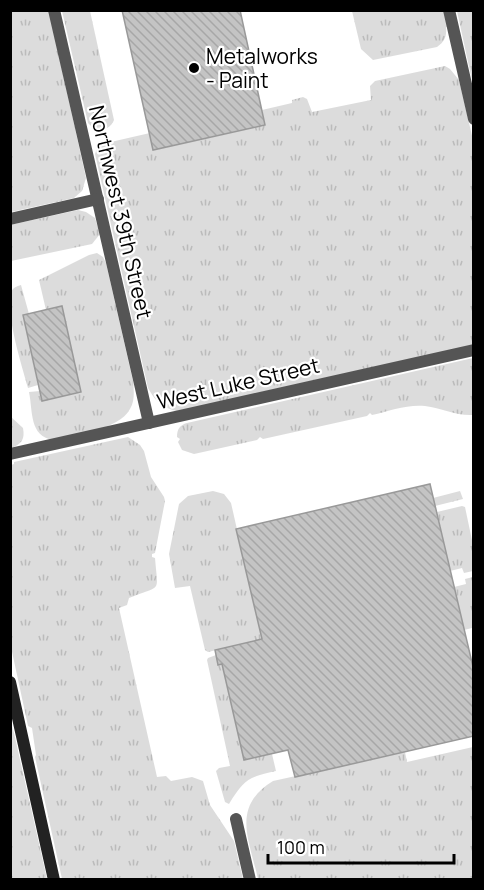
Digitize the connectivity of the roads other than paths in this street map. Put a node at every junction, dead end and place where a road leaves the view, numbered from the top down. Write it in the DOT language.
graph roads {
  1 [pos="54,10"];
  2 [pos="448,10"];
  3 [pos="474,119"];
  4 [pos="98,199"];
  5 [pos="10,219"];
  6 [pos="474,350"];
  7 [pos="149,423"];
  8 [pos="10,454"];
  9 [pos="10,682"];
  10 [pos="236,819"];
  11 [pos="54,879"];
  12 [pos="250,879"];
  1 -- 4 [label="street, Northwest 39th Street"];
  2 -- 3 [label="street"];
  4 -- 5 [label="street"];
  4 -- 7 [label="street, Northwest 39th Street"];
  6 -- 7 [label="street, West Luke Street"];
  7 -- 8 [label="street, West Luke Street"];
  9 -- 11 [label="street"];
  10 -- 12 [label="street"];
}
